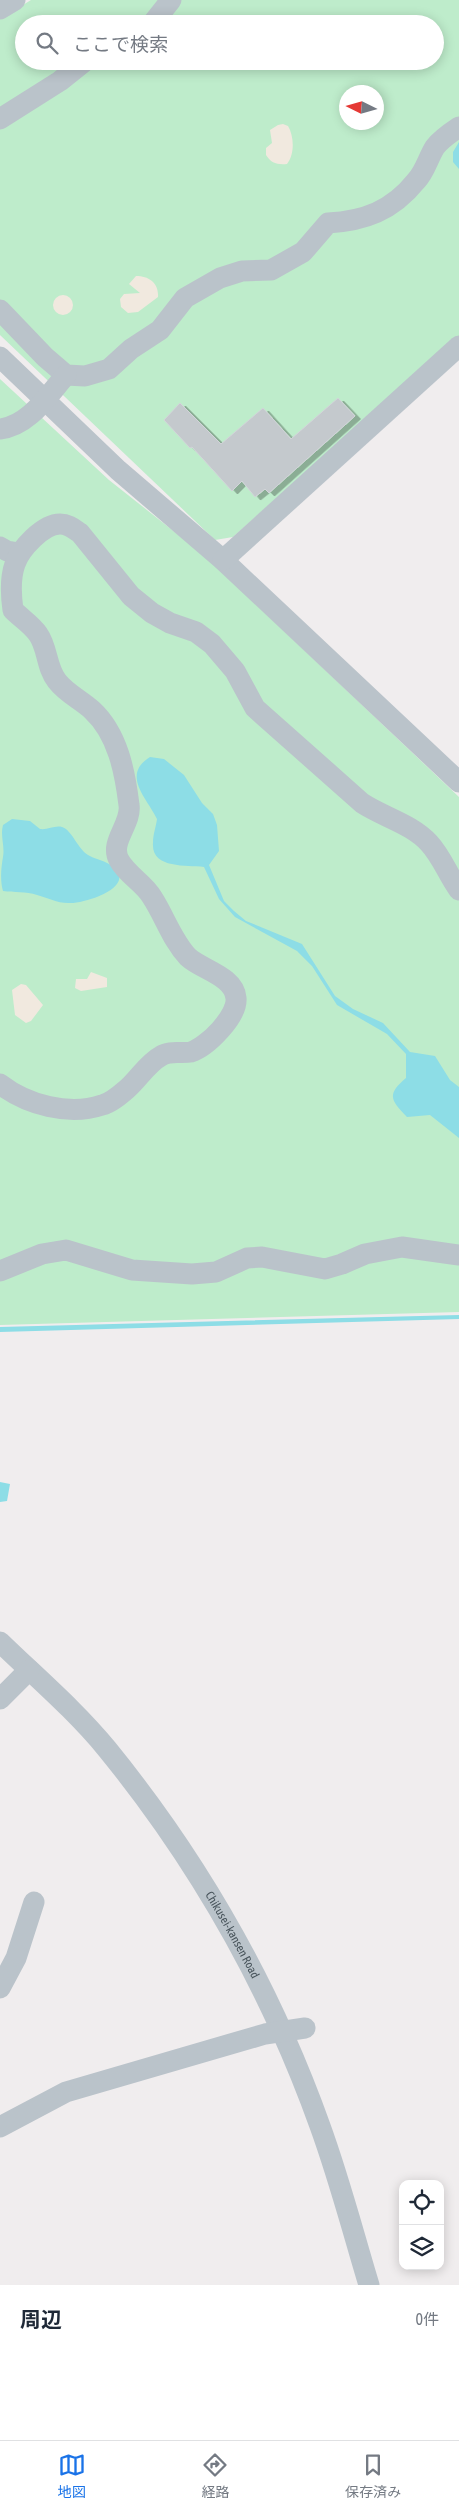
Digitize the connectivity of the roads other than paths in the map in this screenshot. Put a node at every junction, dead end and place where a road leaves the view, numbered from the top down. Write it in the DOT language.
graph roads {
  1 [pos="14,0"];
  2 [pos="170,0"];
  3 [pos="0,9"];
  4 [pos="159,15"];
  5 [pos="74,70"];
  6 [pos="0,118"];
  7 [pos="459,128"];
  8 [pos="0,310"];
  9 [pos="459,346"];
  10 [pos="0,357"];
  11 [pos="66,375"];
  12 [pos="44,399"];
  13 [pos="0,430"];
  14 [pos="7,550"];
  15 [pos="223,560"];
  16 [pos="459,782"];
  17 [pos="459,890"];
  18 [pos="0,1084"];
  19 [pos="459,1255"];
  20 [pos="0,1271"];
  21 [pos="0,1642"];
  22 [pos="29,1670"];
  23 [pos="0,1700"];
  24 [pos="34,1902"];
  25 [pos="0,1988"];
  26 [pos="305,2028"];
  27 [pos="283,2032"];
  28 [pos="0,2127"];
  29 [pos="369,2285"];
  1 -- 3 [label="street"];
  2 -- 4 [label="street"];
  5 -- 6 [label="street"];
  7 -- 11 [label="street"];
  8 -- 11 [label="street"];
  9 -- 15 [label="street"];
  10 -- 12 [label="street"];
  11 -- 12 [label="street"];
  12 -- 13 [label="street"];
  12 -- 15 [label="street"];
  14 -- 17 [label="street"];
  14 -- 18 [label="street"];
  15 -- 16 [label="street"];
  19 -- 20 [label="street"];
  21 -- 22 [label="street, Chikusei-kansen Road"];
  22 -- 23 [label="street"];
  22 -- 27 [label="street, Chikusei-kansen Road"];
  24 -- 25 [label="street"];
  26 -- 27 [label="street"];
  27 -- 28 [label="street"];
  27 -- 29 [label="street, Chikusei-kansen Road"];
}
